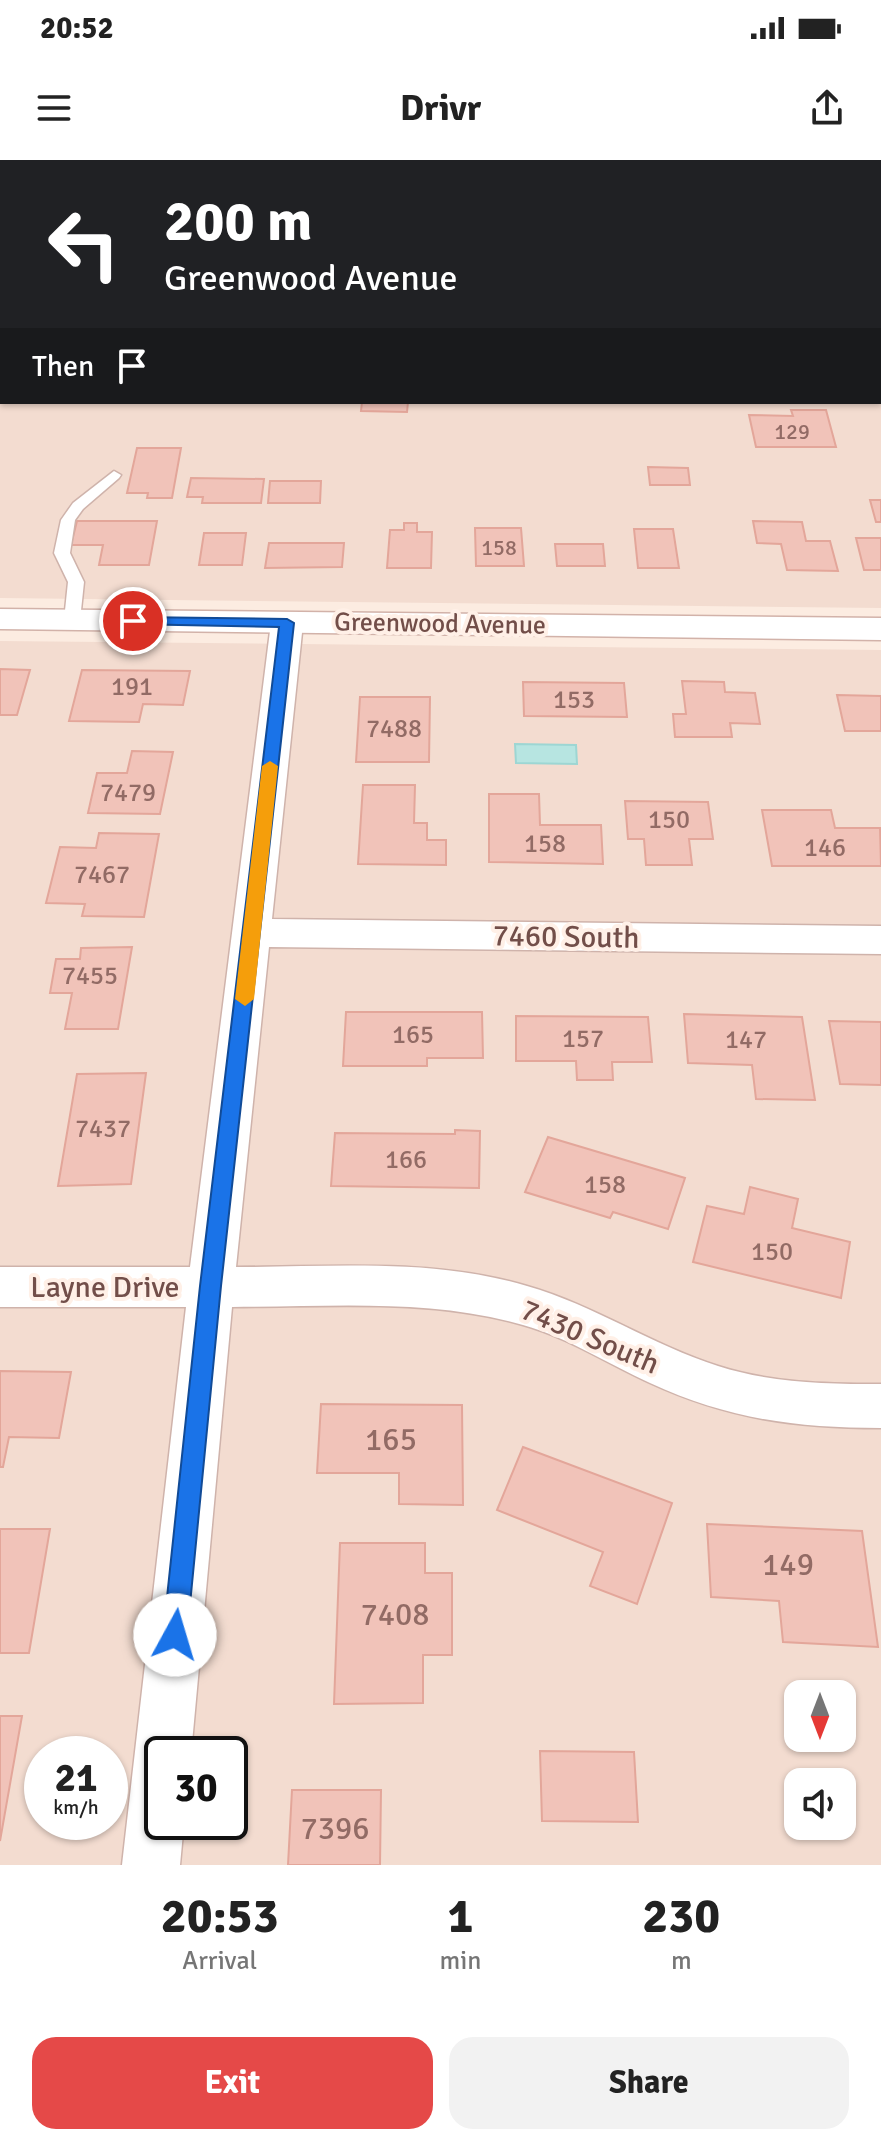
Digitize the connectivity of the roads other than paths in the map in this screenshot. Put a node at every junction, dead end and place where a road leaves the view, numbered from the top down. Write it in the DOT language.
graph roads {
  1 [pos="114,475"];
  2 [pos="0,619"];
  3 [pos="72,620"];
  4 [pos="287,623"];
  5 [pos="881,629"];
  6 [pos="251,933"];
  7 [pos="881,940"];
  8 [pos="211,1286"];
  9 [pos="0,1287"];
  10 [pos="881,1406"];
  11 [pos="165,1736"];
  12 [pos="154,1840"];
  13 [pos="151,1865"];
  1 -- 3 [label="lane"];
  2 -- 3 [label="street, Greenwood Avenue"];
  3 -- 4 [label="street, Greenwood Avenue"];
  4 -- 5 [label="street, Greenwood Avenue"];
  4 -- 6 [label="street"];
  6 -- 7 [label="street, 7460 South"];
  6 -- 8 [label="street"];
  8 -- 9 [label="street, Layne Drive"];
  8 -- 10 [label="street, 7430 South"];
  8 -- 11 [label="street"];
  12 -- 13 [label="street"];
}
